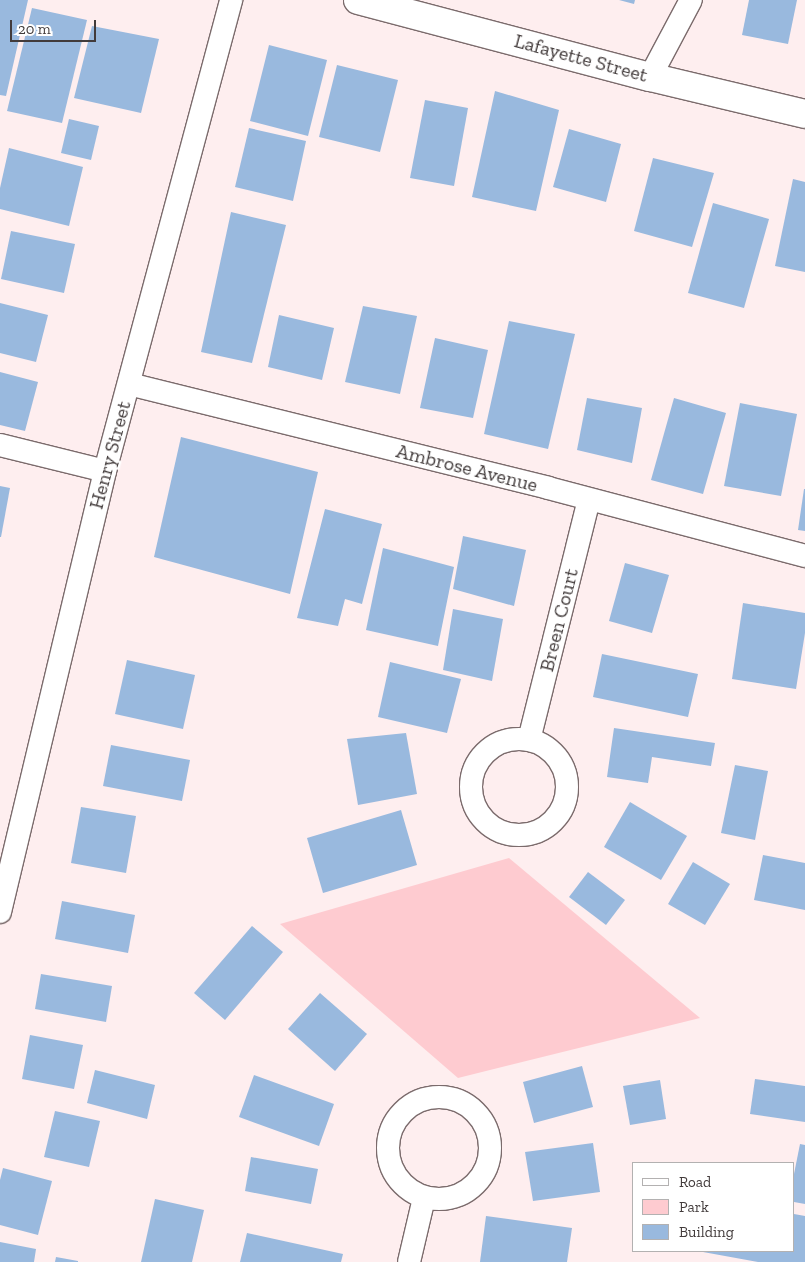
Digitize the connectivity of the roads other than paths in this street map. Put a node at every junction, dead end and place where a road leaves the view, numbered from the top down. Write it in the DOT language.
graph roads {
  1 [pos="231,0"];
  2 [pos="358,0"];
  3 [pos="691,0"];
  4 [pos="650,76"];
  5 [pos="805,114"];
  6 [pos="129,384"];
  7 [pos="0,445"];
  8 [pos="105,471"];
  9 [pos="589,500"];
  10 [pos="805,556"];
  11 [pos="530,740"];
  12 [pos="0,912"];
  13 [pos="424,1198"];
  14 [pos="409,1262"];
  1 -- 6 [label="street, Henry Street"];
  2 -- 4 [label="street, Lafayette Street"];
  3 -- 4 [label="street"];
  4 -- 5 [label="street, Lafayette Street"];
  6 -- 8 [label="street, Henry Street"];
  6 -- 9 [label="street, Ambrose Avenue"];
  7 -- 8 [label="street"];
  8 -- 12 [label="street, Henry Street"];
  9 -- 10 [label="street, Ambrose Avenue"];
  9 -- 11 [label="street, Breen Court"];
  11 -- 11 [label="street"];
  13 -- 13 [label="street"];
  13 -- 14 [label="street"];
}
